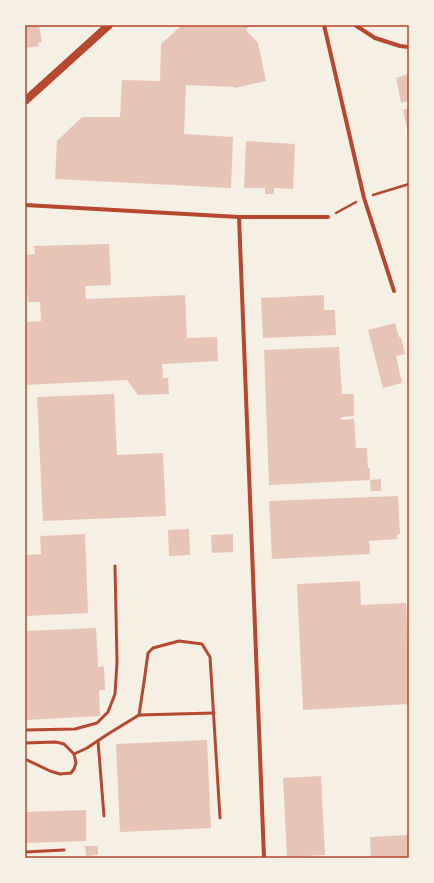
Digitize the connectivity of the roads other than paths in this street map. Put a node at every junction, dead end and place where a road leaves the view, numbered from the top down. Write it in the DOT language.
graph roads {
  1 [pos="109,25"];
  2 [pos="324,25"];
  3 [pos="355,25"];
  4 [pos="409,47"];
  5 [pos="25,101"];
  6 [pos="25,205"];
  7 [pos="239,217"];
  8 [pos="328,217"];
  9 [pos="394,292"];
  10 [pos="115,566"];
  11 [pos="214,713"];
  12 [pos="139,715"];
  13 [pos="25,730"];
  14 [pos="98,741"];
  15 [pos="25,743"];
  16 [pos="74,754"];
  17 [pos="25,759"];
  18 [pos="104,816"];
  19 [pos="220,818"];
  20 [pos="64,850"];
  21 [pos="25,852"];
  22 [pos="264,858"];
  1 -- 5 [label="main road"];
  2 -- 9 [label="street"];
  3 -- 4 [label="street"];
  6 -- 7 [label="street"];
  7 -- 8 [label="street"];
  7 -- 22 [label="street"];
  10 -- 13 [label="lane"];
  11 -- 12 [label="lane"];
  11 -- 12 [label="lane"];
  11 -- 19 [label="lane"];
  12 -- 14 [label="lane"];
  14 -- 16 [label="lane"];
  14 -- 18 [label="lane"];
  15 -- 16 [label="lane"];
  16 -- 17 [label="lane"];
  20 -- 21 [label="lane"];
}
